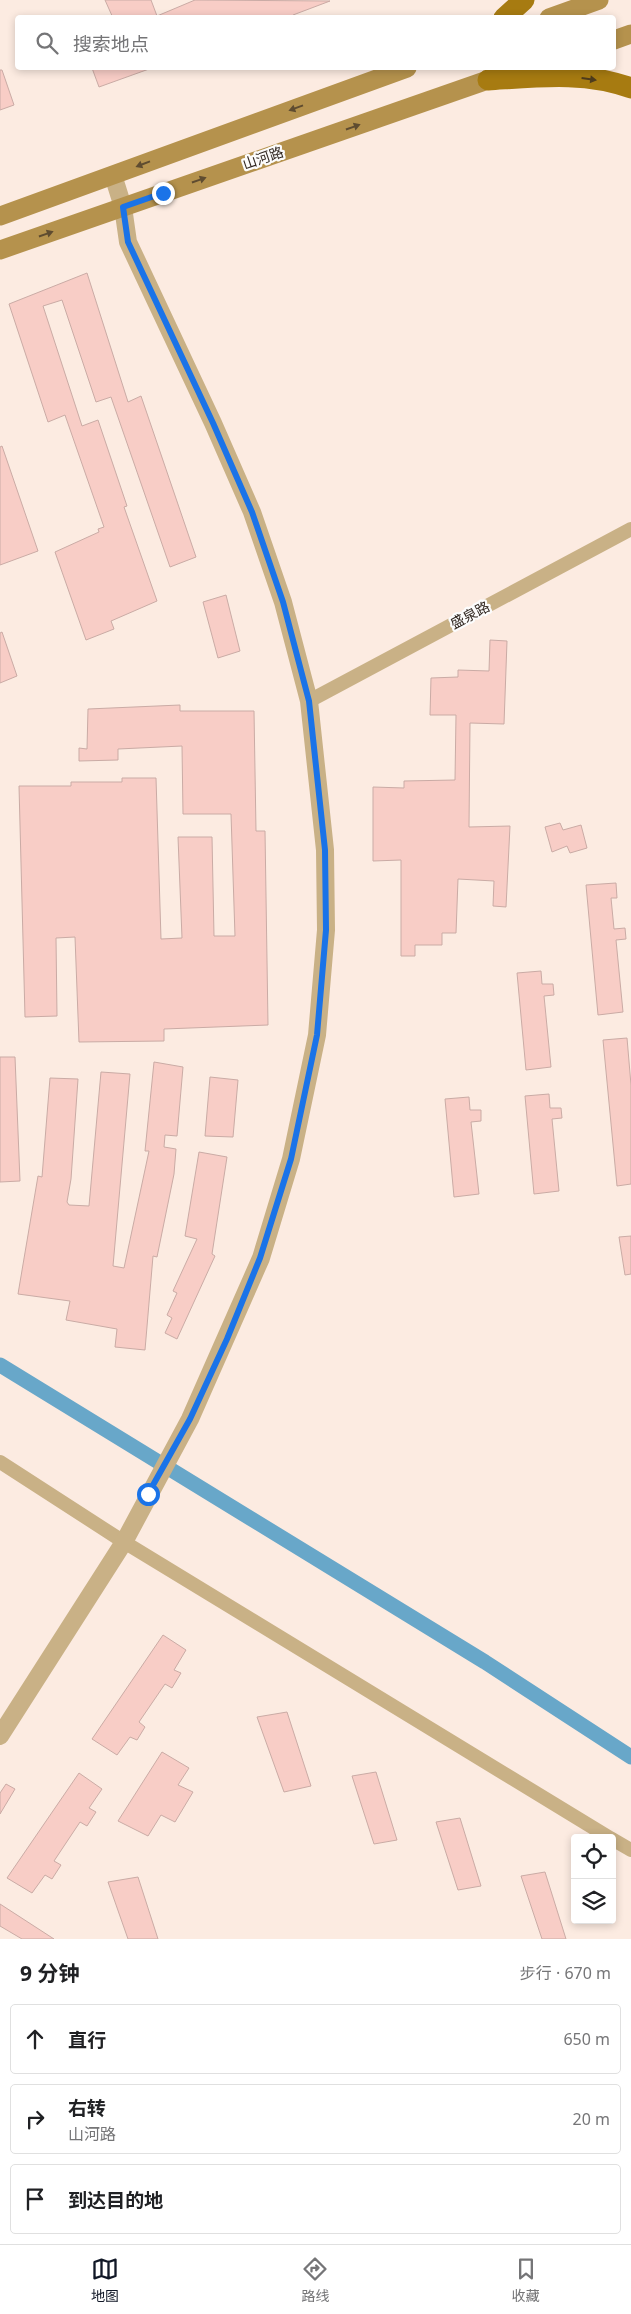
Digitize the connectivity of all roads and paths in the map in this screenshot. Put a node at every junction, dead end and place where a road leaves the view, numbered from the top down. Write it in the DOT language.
graph roads {
  1 [pos="524,0"];
  2 [pos="599,0"];
  3 [pos="507,15"];
  4 [pos="557,15"];
  5 [pos="631,34"];
  6 [pos="616,39"];
  7 [pos="402,70"];
  8 [pos="520,70"];
  9 [pos="488,80"];
  10 [pos="631,88"];
  11 [pos="113,175"];
  12 [pos="123,207"];
  13 [pos="0,216"];
  14 [pos="0,250"];
  15 [pos="631,529"];
  16 [pos="309,701"];
  17 [pos="0,1462"];
  18 [pos="124,1542"];
  19 [pos="0,1736"];
  20 [pos="604,1834"];
  21 [pos="616,1841"];
  22 [pos="631,1850"];
  1 -- 3 [label="main road"];
  2 -- 4 [label="main road"];
  5 -- 6 [label="main road"];
  7 -- 11 [label="main road, one-way"];
  8 -- 9 [label="main road, 山河路"];
  9 -- 10 [label="main road, one-way"];
  12 -- 9 [label="main road, 山河路, one-way"];
  11 -- 12 [label="street"];
  11 -- 13 [label="main road"];
  14 -- 12 [label="main road, 山河路, one-way"];
  12 -- 16 [label="street"];
  15 -- 16 [label="street, 盛泉路"];
  16 -- 18 [label="street"];
  17 -- 18 [label="street"];
  18 -- 19 [label="street"];
  18 -- 20 [label="street"];
  21 -- 22 [label="street"];
}
